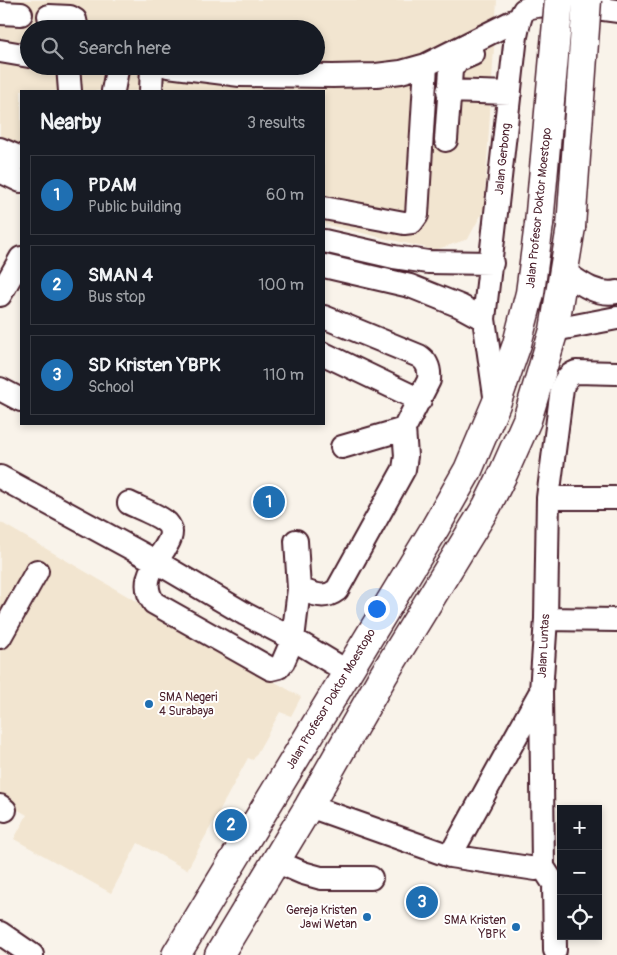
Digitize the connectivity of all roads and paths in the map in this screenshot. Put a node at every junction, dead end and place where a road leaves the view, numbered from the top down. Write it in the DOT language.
graph roads {
  1 [pos="559,0"];
  2 [pos="587,0"];
  3 [pos="617,11"];
  4 [pos="49,16"];
  5 [pos="75,20"];
  6 [pos="518,27"];
  7 [pos="0,51"];
  8 [pos="20,54"];
  9 [pos="426,65"];
  10 [pos="67,75"];
  11 [pos="115,75"];
  12 [pos="151,75"];
  13 [pos="240,75"];
  14 [pos="70,90"];
  15 [pos="112,90"];
  16 [pos="150,90"];
  17 [pos="448,91"];
  18 [pos="510,93"];
  19 [pos="446,140"];
  20 [pos="0,148"];
  21 [pos="20,158"];
  22 [pos="0,172"];
  23 [pos="20,181"];
  24 [pos="325,208"];
  25 [pos="325,241"];
  26 [pos="20,260"];
  27 [pos="492,263"];
  28 [pos="325,266"];
  29 [pos="563,271"];
  30 [pos="617,292"];
  31 [pos="0,295"];
  32 [pos="325,317"];
  33 [pos="617,318"];
  34 [pos="484,319"];
  35 [pos="554,330"];
  36 [pos="325,354"];
  37 [pos="617,373"];
  38 [pos="0,389"];
  39 [pos="20,399"];
  40 [pos="420,400"];
  41 [pos="496,404"];
  42 [pos="404,429"];
  43 [pos="342,448"];
  44 [pos="0,477"];
  45 [pos="548,498"];
  46 [pos="617,498"];
  47 [pos="129,503"];
  48 [pos="296,541"];
  49 [pos="155,561"];
  50 [pos="37,571"];
  51 [pos="299,589"];
  52 [pos="245,614"];
  53 [pos="546,619"];
  54 [pos="617,620"];
  55 [pos="0,638"];
  56 [pos="292,639"];
  57 [pos="228,645"];
  58 [pos="348,672"];
  59 [pos="541,691"];
  60 [pos="309,806"];
  61 [pos="450,856"];
  62 [pos="275,861"];
  63 [pos="543,867"];
  64 [pos="371,878"];
  65 [pos="0,933"];
  66 [pos="554,950"];
  67 [pos="32,955"];
  68 [pos="176,955"];
  69 [pos="219,955"];
  1 -- 41 [label="main road, Jalan Profesor Doktor Moestopo, bridge"];
  2 -- 29 [label="main road, bridge"];
  3 -- 6 [label="street"];
  4 -- 5 [label="street"];
  6 -- 9 [label="street"];
  6 -- 17 [label="street"];
  6 -- 18 [label="street, Jalan Gerbong"];
  7 -- 8 [label="street"];
  9 -- 13 [label="street"];
  9 -- 24 [label="street"];
  10 -- 14 [label="street"];
  11 -- 15 [label="street"];
  12 -- 16 [label="street"];
  17 -- 18 [label="street"];
  17 -- 19 [label="street"];
  18 -- 27 [label="street, Jalan Gerbong"];
  20 -- 21 [label="street"];
  22 -- 23 [label="street"];
  25 -- 27 [label="street"];
  26 -- 31 [label="street"];
  27 -- 34 [label="street, Jalan Gerbong"];
  28 -- 34 [label="street"];
  29 -- 30 [label="street"];
  29 -- 35 [label="main road"];
  32 -- 40 [label="street"];
  33 -- 35 [label="street"];
  34 -- 41 [label="street, Jalan Gerbong"];
  35 -- 60 [label="main road"];
  36 -- 40 [label="street"];
  37 -- 45 [label="street, Jalan Luntas"];
  38 -- 39 [label="street"];
  40 -- 42 [label="street"];
  41 -- 58 [label="main road, Jalan Profesor Doktor Moestopo"];
  42 -- 43 [label="street"];
  42 -- 51 [label="street"];
  44 -- 49 [label="street"];
  45 -- 46 [label="street"];
  45 -- 53 [label="street, Jalan Luntas"];
  47 -- 49 [label="street"];
  48 -- 51 [label="street"];
  49 -- 52 [label="street"];
  49 -- 57 [label="street"];
  50 -- 55 [label="street"];
  51 -- 56 [label="street"];
  52 -- 56 [label="street"];
  52 -- 57 [label="street"];
  53 -- 54 [label="street"];
  53 -- 59 [label="street, Jalan Luntas"];
  56 -- 57 [label="street"];
  56 -- 58 [label="street"];
  58 -- 68 [label="main road, Jalan Profesor Doktor Moestopo"];
  59 -- 61 [label="street, Jalan Luntas"];
  59 -- 63 [label="street"];
  60 -- 61 [label="street"];
  60 -- 62 [label="main road"];
  61 -- 63 [label="street"];
  62 -- 64 [label="street"];
  62 -- 69 [label="main road"];
  63 -- 66 [label="street"];
  65 -- 67 [label="street"];
}
